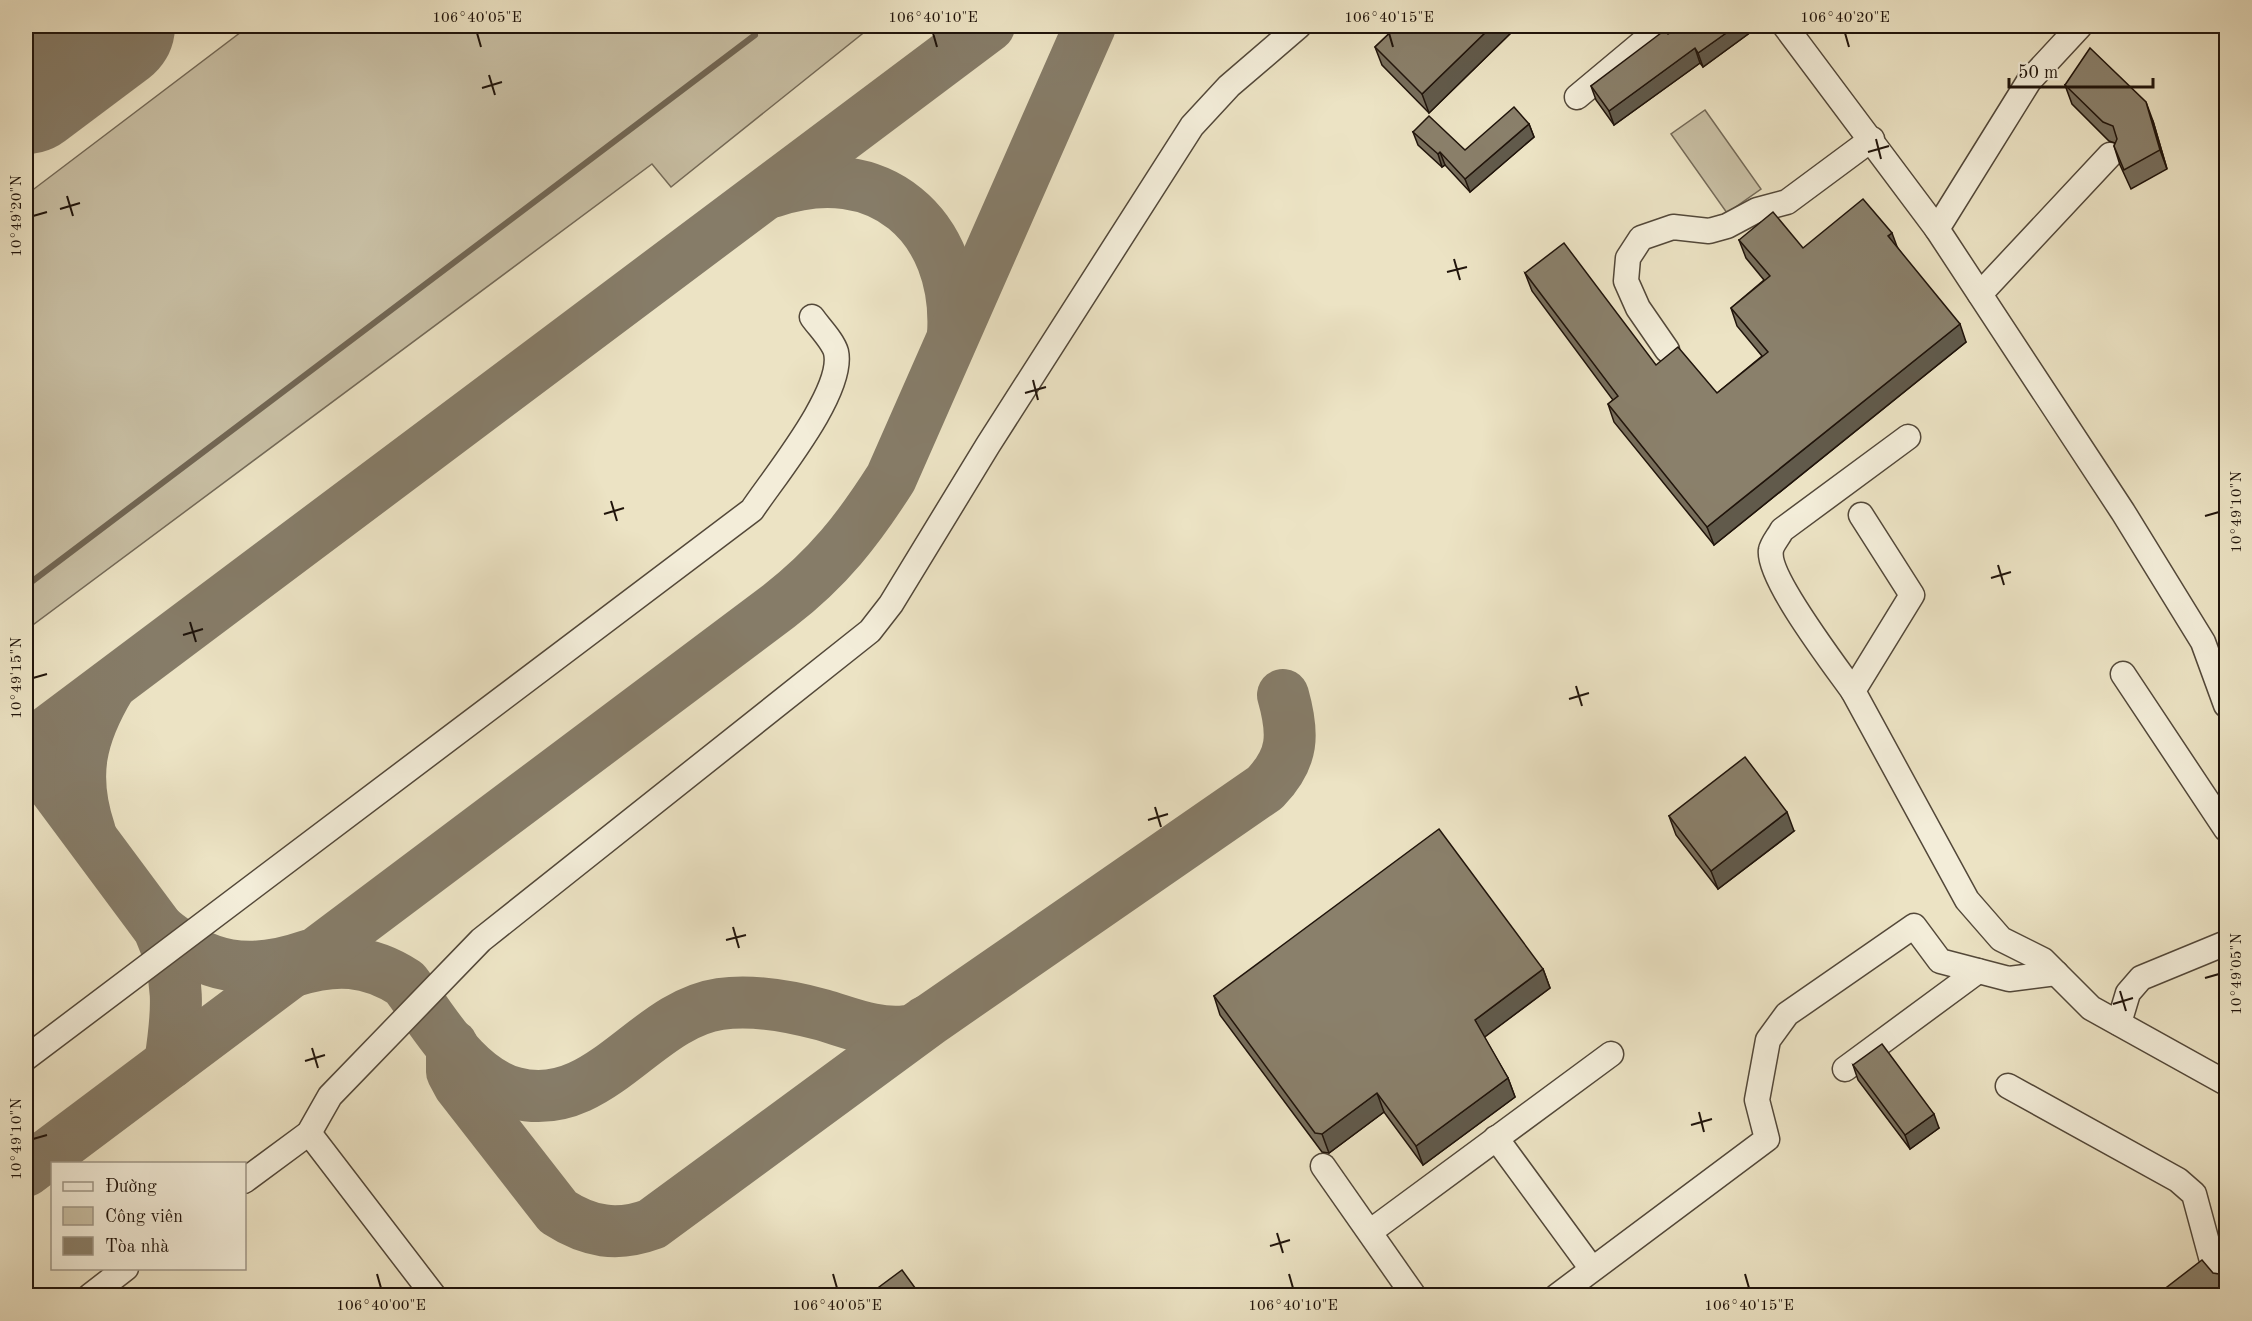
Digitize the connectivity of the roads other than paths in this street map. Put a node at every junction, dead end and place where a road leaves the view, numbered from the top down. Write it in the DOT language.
graph roads {
  1 [pos="1299,26"];
  2 [pos="1662,26"];
  3 [pos="2080,26"];
  4 [pos="1795,30"];
  5 [pos="1577,97"];
  6 [pos="1872,139"];
  7 [pos="2110,155"];
  8 [pos="1937,229"];
  9 [pos="1980,294"];
  10 [pos="812,317"];
  11 [pos="1667,350"];
  12 [pos="1908,437"];
  13 [pos="1861,515"];
  14 [pos="2123,674"];
  15 [pos="1853,691"];
  16 [pos="2226,705"];
  17 [pos="2226,830"];
  18 [pos="2226,943"];
  19 [pos="1978,971"];
  20 [pos="2056,973"];
  21 [pos="2119,1023"];
  22 [pos="1611,1054"];
  23 [pos="26,1058"];
  24 [pos="1845,1069"];
  25 [pos="2226,1083"];
  26 [pos="2007,1086"];
  27 [pos="309,1133"];
  28 [pos="1496,1138"];
  29 [pos="1323,1166"];
  30 [pos="246,1180"];
  31 [pos="1371,1231"];
  32 [pos="2210,1257"];
  33 [pos="1592,1269"];
  34 [pos="125,1270"];
  35 [pos="2226,1278"];
  36 [pos="90,1296"];
  37 [pos="434,1296"];
  38 [pos="1414,1296"];
  39 [pos="1557,1296"];
  1 -- 27 [label="street"];
  2 -- 5 [label="street"];
  3 -- 8 [label="street"];
  4 -- 6 [label="street"];
  6 -- 8 [label="street"];
  6 -- 11 [label="street"];
  7 -- 9 [label="street"];
  8 -- 9 [label="street"];
  9 -- 16 [label="street"];
  10 -- 23 [label="street"];
  12 -- 15 [label="street"];
  13 -- 15 [label="street"];
  14 -- 17 [label="street"];
  15 -- 20 [label="street"];
  18 -- 21 [label="street"];
  19 -- 20 [label="street"];
  19 -- 24 [label="street"];
  19 -- 33 [label="street"];
  20 -- 21 [label="street"];
  21 -- 25 [label="street"];
  22 -- 28 [label="street"];
  26 -- 32 [label="street"];
  27 -- 30 [label="street"];
  27 -- 37 [label="street"];
  28 -- 31 [label="street"];
  28 -- 33 [label="street"];
  29 -- 31 [label="street"];
  31 -- 38 [label="street"];
  32 -- 35 [label="street"];
  33 -- 39 [label="street"];
  34 -- 36 [label="street"];
}
